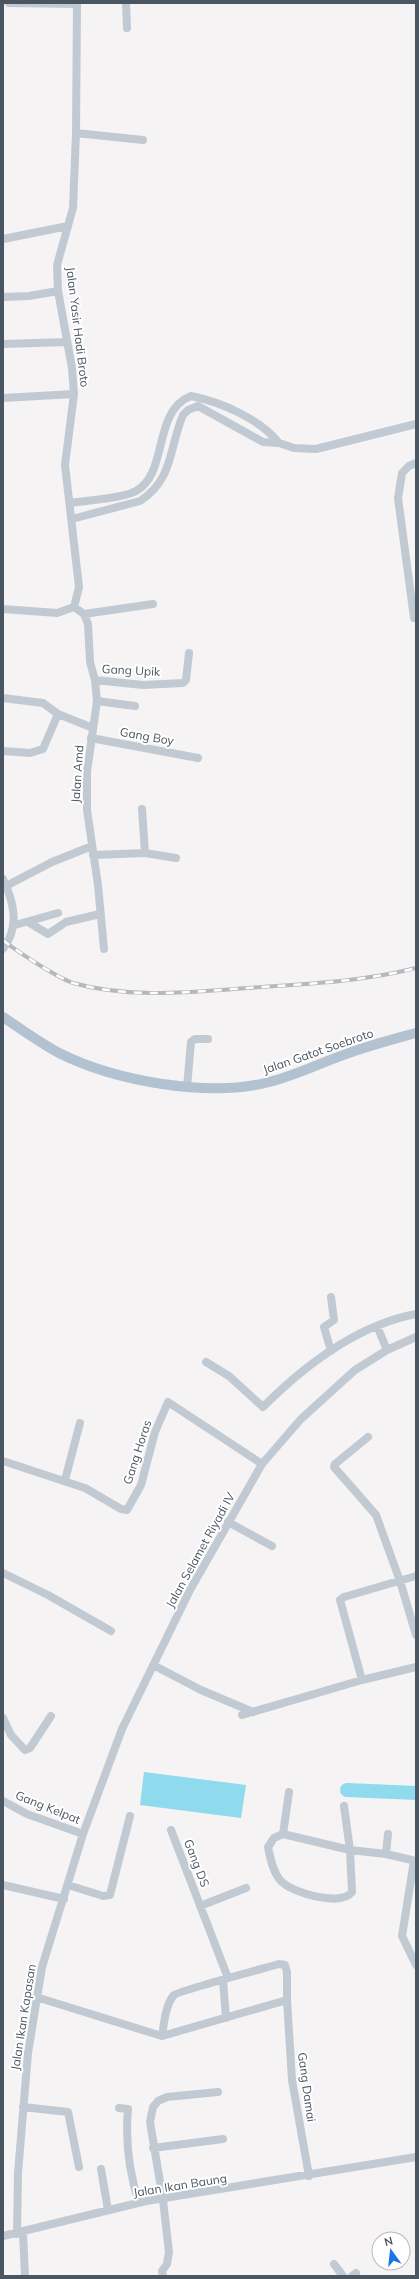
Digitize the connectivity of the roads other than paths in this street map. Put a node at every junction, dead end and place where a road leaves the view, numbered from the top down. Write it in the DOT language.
graph roads {
  1 [pos="9,3"];
  2 [pos="126,3"];
  3 [pos="77,4"];
  4 [pos="127,28"];
  5 [pos="76,133"];
  6 [pos="143,140"];
  7 [pos="68,226"];
  8 [pos="3,239"];
  9 [pos="58,290"];
  10 [pos="3,297"];
  11 [pos="67,342"];
  12 [pos="3,344"];
  13 [pos="74,394"];
  14 [pos="3,398"];
  15 [pos="202,398"];
  16 [pos="198,406"];
  17 [pos="416,424"];
  18 [pos="279,443"];
  19 [pos="416,463"];
  20 [pos="136,491"];
  21 [pos="140,501"];
  22 [pos="70,503"];
  23 [pos="72,519"];
  24 [pos="153,604"];
  25 [pos="74,607"];
  26 [pos="3,609"];
  27 [pos="84,614"];
  28 [pos="414,618"];
  29 [pos="188,653"];
  30 [pos="95,680"];
  31 [pos="3,698"];
  32 [pos="97,701"];
  33 [pos="135,706"];
  34 [pos="58,714"];
  35 [pos="93,728"];
  36 [pos="91,738"];
  37 [pos="3,752"];
  38 [pos="198,758"];
  39 [pos="142,809"];
  40 [pos="92,846"];
  41 [pos="145,853"];
  42 [pos="93,855"];
  43 [pos="176,858"];
  44 [pos="5,883"];
  45 [pos="58,913"];
  46 [pos="100,914"];
  47 [pos="28,922"];
  48 [pos="15,925"];
  49 [pos="3,949"];
  50 [pos="104,949"];
  51 [pos="3,1017"];
  52 [pos="416,1033"];
  53 [pos="208,1039"];
  54 [pos="187,1087"];
  55 [pos="331,1297"];
  56 [pos="416,1314"];
  57 [pos="377,1326"];
  58 [pos="416,1337"];
  59 [pos="387,1350"];
  60 [pos="331,1351"];
  61 [pos="206,1362"];
  62 [pos="80,1423"];
  63 [pos="368,1437"];
  64 [pos="3,1461"];
  65 [pos="262,1464"];
  66 [pos="65,1480"];
  67 [pos="228,1522"];
  68 [pos="272,1546"];
  69 [pos="3,1573"];
  70 [pos="416,1576"];
  71 [pos="400,1581"];
  72 [pos="111,1631"];
  73 [pos="416,1635"];
  74 [pos="153,1665"];
  75 [pos="416,1666"];
  76 [pos="362,1680"];
  77 [pos="253,1712"];
  78 [pos="242,1715"];
  79 [pos="51,1716"];
  80 [pos="3,1718"];
  81 [pos="290,1792"];
  82 [pos="3,1801"];
  83 [pos="344,1806"];
  84 [pos="130,1816"];
  85 [pos="171,1830"];
  86 [pos="83,1834"];
  87 [pos="283,1834"];
  88 [pos="388,1834"];
  89 [pos="350,1850"];
  90 [pos="386,1854"];
  91 [pos="415,1861"];
  92 [pos="3,1885"];
  93 [pos="68,1885"];
  94 [pos="246,1888"];
  95 [pos="64,1899"];
  96 [pos="200,1906"];
  97 [pos="416,1965"];
  98 [pos="226,1979"];
  99 [pos="36,1997"];
  100 [pos="286,2000"];
  101 [pos="226,2018"];
  102 [pos="162,2036"];
  103 [pos="218,2092"];
  104 [pos="23,2108"];
  105 [pos="119,2108"];
  106 [pos="223,2139"];
  107 [pos="153,2148"];
  108 [pos="416,2157"];
  109 [pos="79,2167"];
  110 [pos="101,2169"];
  111 [pos="309,2176"];
  112 [pos="163,2200"];
  113 [pos="139,2203"];
  114 [pos="108,2210"];
  115 [pos="20,2233"];
  116 [pos="3,2236"];
  117 [pos="334,2264"];
  118 [pos="25,2276"];
  119 [pos="163,2276"];
  120 [pos="343,2276"];
  1 -- 3 [label="street"];
  2 -- 4 [label="street"];
  3 -- 5 [label="street, Jalan Yasir Hadi Broto"];
  5 -- 6 [label="street"];
  5 -- 7 [label="street, Jalan Yasir Hadi Broto"];
  7 -- 8 [label="street"];
  7 -- 9 [label="street, Jalan Yasir Hadi Broto"];
  9 -- 10 [label="street"];
  9 -- 11 [label="street, Jalan Yasir Hadi Broto"];
  11 -- 12 [label="street"];
  11 -- 13 [label="street, Jalan Yasir Hadi Broto"];
  13 -- 14 [label="street"];
  13 -- 22 [label="street, Jalan Yasir Hadi Broto"];
  15 -- 16 [label="street"];
  15 -- 18 [label="street"];
  15 -- 20 [label="street"];
  16 -- 18 [label="street"];
  16 -- 21 [label="street"];
  17 -- 18 [label="street"];
  19 -- 28 [label="street"];
  20 -- 21 [label="street"];
  20 -- 22 [label="street"];
  21 -- 23 [label="street"];
  22 -- 23 [label="street, Jalan Yasir Hadi Broto"];
  23 -- 25 [label="street, Jalan Yasir Hadi Broto"];
  24 -- 27 [label="street"];
  25 -- 26 [label="street"];
  25 -- 27 [label="street"];
  27 -- 30 [label="street, Jalan Amd"];
  29 -- 30 [label="street, Gang Upik"];
  30 -- 32 [label="street, Jalan Amd"];
  31 -- 34 [label="street"];
  32 -- 33 [label="street"];
  32 -- 35 [label="street, Jalan Amd"];
  34 -- 35 [label="street"];
  34 -- 37 [label="street"];
  35 -- 36 [label="street, Jalan Amd"];
  36 -- 38 [label="street, Gang Boy"];
  36 -- 40 [label="street, Jalan Amd"];
  39 -- 41 [label="street"];
  40 -- 42 [label="street, Jalan Amd"];
  40 -- 44 [label="street"];
  41 -- 42 [label="street"];
  41 -- 43 [label="street"];
  42 -- 46 [label="street, Jalan Amd"];
  44 -- 48 [label="street"];
  45 -- 47 [label="street"];
  46 -- 47 [label="street"];
  46 -- 50 [label="street, Jalan Amd"];
  47 -- 48 [label="street"];
  48 -- 49 [label="street"];
  51 -- 54 [label="main road, Jalan Gatot Soebroto"];
  52 -- 54 [label="main road, Jalan Gatot Soebroto"];
  53 -- 54 [label="street"];
  55 -- 60 [label="street"];
  56 -- 57 [label="street"];
  57 -- 59 [label="street"];
  57 -- 60 [label="street"];
  58 -- 59 [label="street, Jalan Selamet Riyadi IV"];
  59 -- 65 [label="street, Jalan Selamet Riyadi IV"];
  60 -- 61 [label="street"];
  62 -- 66 [label="street"];
  63 -- 71 [label="street"];
  64 -- 66 [label="street, Gang Horas"];
  65 -- 66 [label="street, Gang Horas"];
  65 -- 67 [label="street, Jalan Selamet Riyadi IV"];
  67 -- 68 [label="street"];
  67 -- 74 [label="street, Jalan Selamet Riyadi IV"];
  69 -- 72 [label="street"];
  70 -- 71 [label="street"];
  71 -- 73 [label="street"];
  71 -- 76 [label="street"];
  74 -- 77 [label="street"];
  74 -- 86 [label="street, Jalan Selamet Riyadi IV"];
  75 -- 76 [label="street"];
  76 -- 77 [label="street"];
  77 -- 78 [label="street"];
  79 -- 80 [label="street"];
  81 -- 87 [label="street"];
  82 -- 86 [label="street, Gang Kelpat"];
  83 -- 89 [label="street"];
  84 -- 93 [label="street"];
  85 -- 96 [label="street, Gang DS"];
  86 -- 93 [label="street, Jalan Ikan Kapasan"];
  87 -- 89 [label="street"];
  87 -- 89 [label="street"];
  88 -- 90 [label="street"];
  89 -- 90 [label="street"];
  90 -- 91 [label="street"];
  91 -- 97 [label="street"];
  92 -- 95 [label="street"];
  93 -- 95 [label="street, Jalan Ikan Kapasan"];
  94 -- 96 [label="street, Gang DS"];
  95 -- 99 [label="street, Jalan Ikan Kapasan"];
  96 -- 98 [label="street, Gang DS"];
  98 -- 100 [label="street"];
  98 -- 101 [label="street, Gang DS"];
  98 -- 102 [label="street"];
  99 -- 102 [label="street"];
  99 -- 104 [label="street, Jalan Ikan Kapasan"];
  100 -- 101 [label="street"];
  100 -- 111 [label="street, Gang Damai"];
  101 -- 102 [label="street"];
  103 -- 107 [label="street"];
  104 -- 109 [label="street"];
  104 -- 115 [label="street, Jalan Ikan Kapasan"];
  105 -- 113 [label="street"];
  106 -- 107 [label="street"];
  107 -- 112 [label="street"];
  108 -- 111 [label="street, Jalan Ikan Baung"];
  110 -- 114 [label="street"];
  111 -- 112 [label="street, Jalan Ikan Baung"];
  112 -- 113 [label="street, Jalan Ikan Baung"];
  112 -- 119 [label="street"];
  113 -- 114 [label="street, Jalan Ikan Baung"];
  114 -- 115 [label="street, Jalan Ikan Baung"];
  115 -- 116 [label="street, Jalan Ikan Baung"];
  115 -- 118 [label="street, Jalan Ikan Kapasan"];
  117 -- 120 [label="street"];
}
